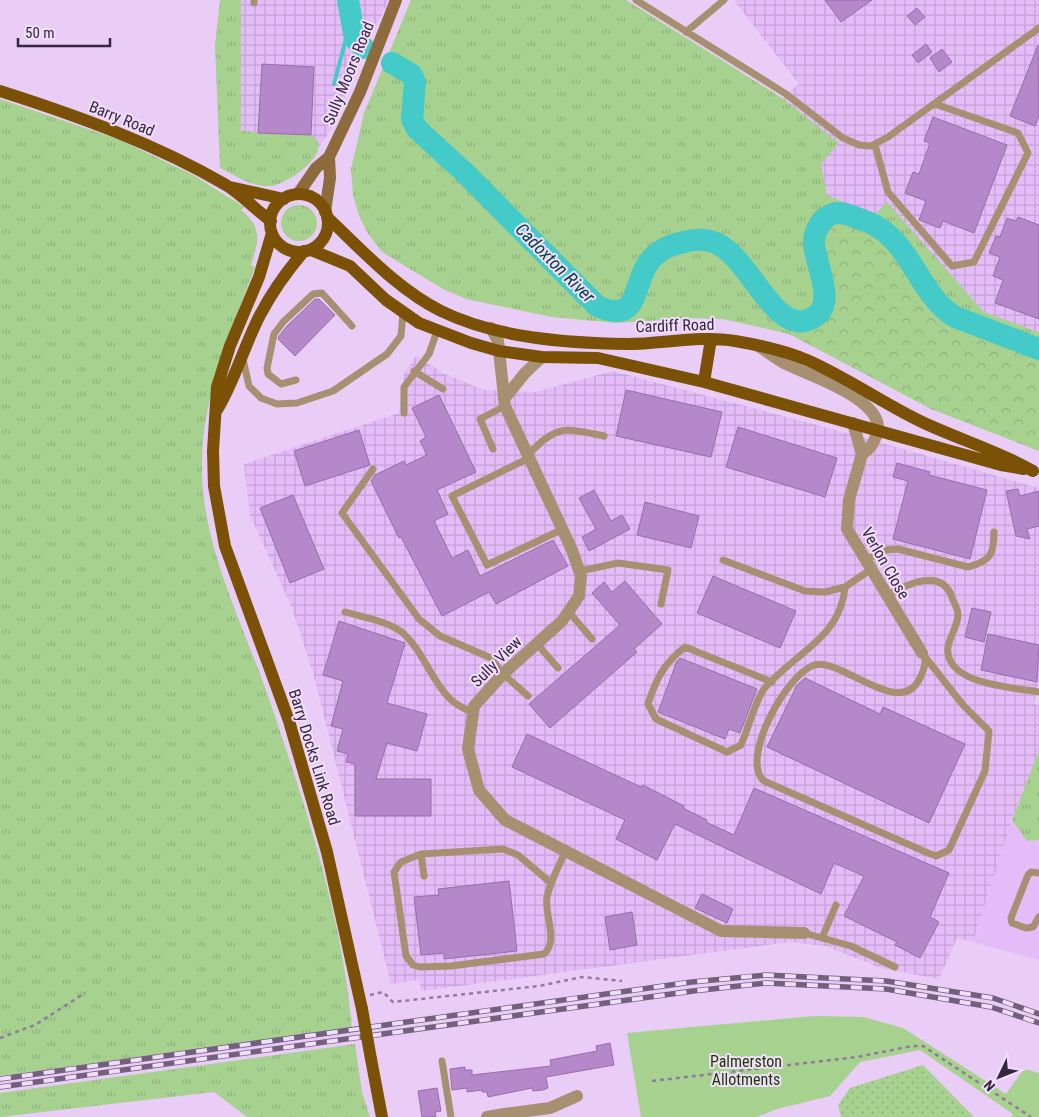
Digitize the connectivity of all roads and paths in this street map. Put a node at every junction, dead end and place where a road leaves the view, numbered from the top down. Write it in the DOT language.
graph roads {
  1 [pos="396,0"];
  2 [pos="636,0"];
  3 [pos="724,0"];
  4 [pos="1039,28"];
  5 [pos="686,32"];
  6 [pos="0,92"];
  7 [pos="935,104"];
  8 [pos="875,145"];
  9 [pos="329,157"];
  10 [pos="228,186"];
  11 [pos="298,194"];
  12 [pos="284,199"];
  13 [pos="326,214"];
  14 [pos="272,227"];
  15 [pos="307,250"];
  16 [pos="402,313"];
  17 [pos="352,326"];
  18 [pos="491,328"];
  19 [pos="437,331"];
  20 [pos="711,339"];
  21 [pos="758,346"];
  22 [pos="499,351"];
  23 [pos="242,354"];
  24 [pos="542,357"];
  25 [pos="414,371"];
  26 [pos="296,380"];
  27 [pos="704,382"];
  28 [pos="443,389"];
  29 [pos="505,403"];
  30 [pos="217,410"];
  31 [pos="404,413"];
  32 [pos="853,422"];
  33 [pos="878,430"];
  34 [pos="604,436"];
  35 [pos="493,449"];
  36 [pos="862,454"];
  37 [pos="528,456"];
  38 [pos="373,469"];
  39 [pos="1036,471"];
  40 [pos="563,529"];
  41 [pos="994,532"];
  42 [pos="723,560"];
  43 [pos="868,565"];
  44 [pos="580,571"];
  45 [pos="845,587"];
  46 [pos="886,596"];
  47 [pos="661,604"];
  48 [pos="568,611"];
  49 [pos="345,612"];
  50 [pos="592,639"];
  51 [pos="536,644"];
  52 [pos="924,656"];
  53 [pos="558,668"];
  54 [pos="504,674"];
  55 [pos="772,682"];
  56 [pos="1039,692"];
  57 [pos="528,696"];
  58 [pos="473,713"];
  59 [pos="565,852"];
  60 [pos="421,854"];
  61 [pos="1039,872"];
  62 [pos="424,876"];
  63 [pos="551,883"];
  64 [pos="836,904"];
  65 [pos="1039,917"];
  66 [pos="804,933"];
  67 [pos="822,938"];
  68 [pos="895,968"];
  69 [pos="622,981"];
  70 [pos="85,993"];
  71 [pos="361,1002"];
  72 [pos="0,1038"];
  73 [pos="442,1062"];
  74 [pos="652,1081"];
  75 [pos="577,1096"];
  76 [pos="504,1116"];
  77 [pos="382,1117"];
  78 [pos="451,1117"];
  79 [pos="487,1117"];
  80 [pos="1031,1117"];
  1 -- 9 [label="main road, Sully Moors Road"];
  2 -- 5 [label="lane"];
  3 -- 5 [label="lane"];
  4 -- 7 [label="lane"];
  5 -- 8 [label="lane"];
  6 -- 10 [label="main road, Barry Road"];
  7 -- 8 [label="lane"];
  7 -- 8 [label="lane"];
  9 -- 11 [label="main road, Sully Moors Road"];
  9 -- 13 [label="main road, Sully Moors Road"];
  10 -- 12 [label="main road, Barry Road"];
  10 -- 14 [label="main road, Barry Road"];
  11 -- 12 [label="main road"];
  11 -- 13 [label="main road"];
  12 -- 14 [label="main road"];
  13 -- 15 [label="main road"];
  13 -- 18 [label="main road, Cardiff Road"];
  14 -- 15 [label="main road"];
  14 -- 30 [label="main road, Barry Docks Link Road"];
  15 -- 16 [label="main road, Cardiff Road"];
  15 -- 23 [label="main road, Barry Docks Link Road"];
  16 -- 19 [label="main road, Cardiff Road"];
  16 -- 23 [label="lane"];
  17 -- 26 [label="lane"];
  18 -- 20 [label="main road, Cardiff Road"];
  18 -- 22 [label="street, Sully View"];
  19 -- 22 [label="main road, Cardiff Road"];
  19 -- 25 [label="lane"];
  20 -- 21 [label="main road, Cardiff Road"];
  20 -- 27 [label="main road"];
  21 -- 33 [label="street"];
  21 -- 39 [label="main road, Cardiff Road"];
  22 -- 24 [label="main road, Cardiff Road"];
  22 -- 29 [label="street, Sully View"];
  23 -- 30 [label="main road, Barry Docks Link Road"];
  24 -- 27 [label="main road, Cardiff Road"];
  24 -- 29 [label="street"];
  25 -- 28 [label="lane"];
  25 -- 31 [label="lane"];
  27 -- 32 [label="main road, Cardiff Road"];
  29 -- 35 [label="lane"];
  29 -- 37 [label="street, Sully View"];
  30 -- 71 [label="main road, Barry Docks Link Road"];
  32 -- 33 [label="main road, Cardiff Road"];
  32 -- 36 [label="street"];
  33 -- 36 [label="street, Verlon Close"];
  33 -- 39 [label="main road, Cardiff Road"];
  34 -- 37 [label="lane"];
  36 -- 43 [label="street, Verlon Close"];
  37 -- 40 [label="street, Sully View"];
  37 -- 40 [label="lane"];
  38 -- 54 [label="lane"];
  40 -- 44 [label="street, Sully View"];
  41 -- 43 [label="lane"];
  42 -- 45 [label="lane"];
  43 -- 45 [label="lane"];
  43 -- 46 [label="street, Verlon Close"];
  44 -- 47 [label="lane"];
  44 -- 48 [label="street, Sully View"];
  45 -- 55 [label="lane"];
  46 -- 52 [label="street, Verlon Close"];
  46 -- 56 [label="lane"];
  48 -- 50 [label="lane"];
  48 -- 51 [label="street, Sully View"];
  49 -- 58 [label="lane"];
  51 -- 53 [label="lane"];
  51 -- 54 [label="street, Sully View"];
  52 -- 52 [label="lane"];
  54 -- 57 [label="lane"];
  54 -- 58 [label="street, Sully View"];
  55 -- 55 [label="lane"];
  58 -- 59 [label="street, Sully View"];
  59 -- 63 [label="lane"];
  59 -- 66 [label="street, Sully View"];
  60 -- 62 [label="lane"];
  60 -- 63 [label="lane"];
  60 -- 63 [label="lane"];
  61 -- 65 [label="lane"];
  64 -- 67 [label="lane"];
  66 -- 67 [label="lane"];
  67 -- 68 [label="lane"];
  69 -- 71 [label="path"];
  70 -- 72 [label="path"];
  71 -- 77 [label="main road, Barry Docks Link Road, bridge"];
  73 -- 78 [label="lane"];
  74 -- 80 [label="path"];
  75 -- 76 [label="street"];
  76 -- 79 [label="street"];
}
